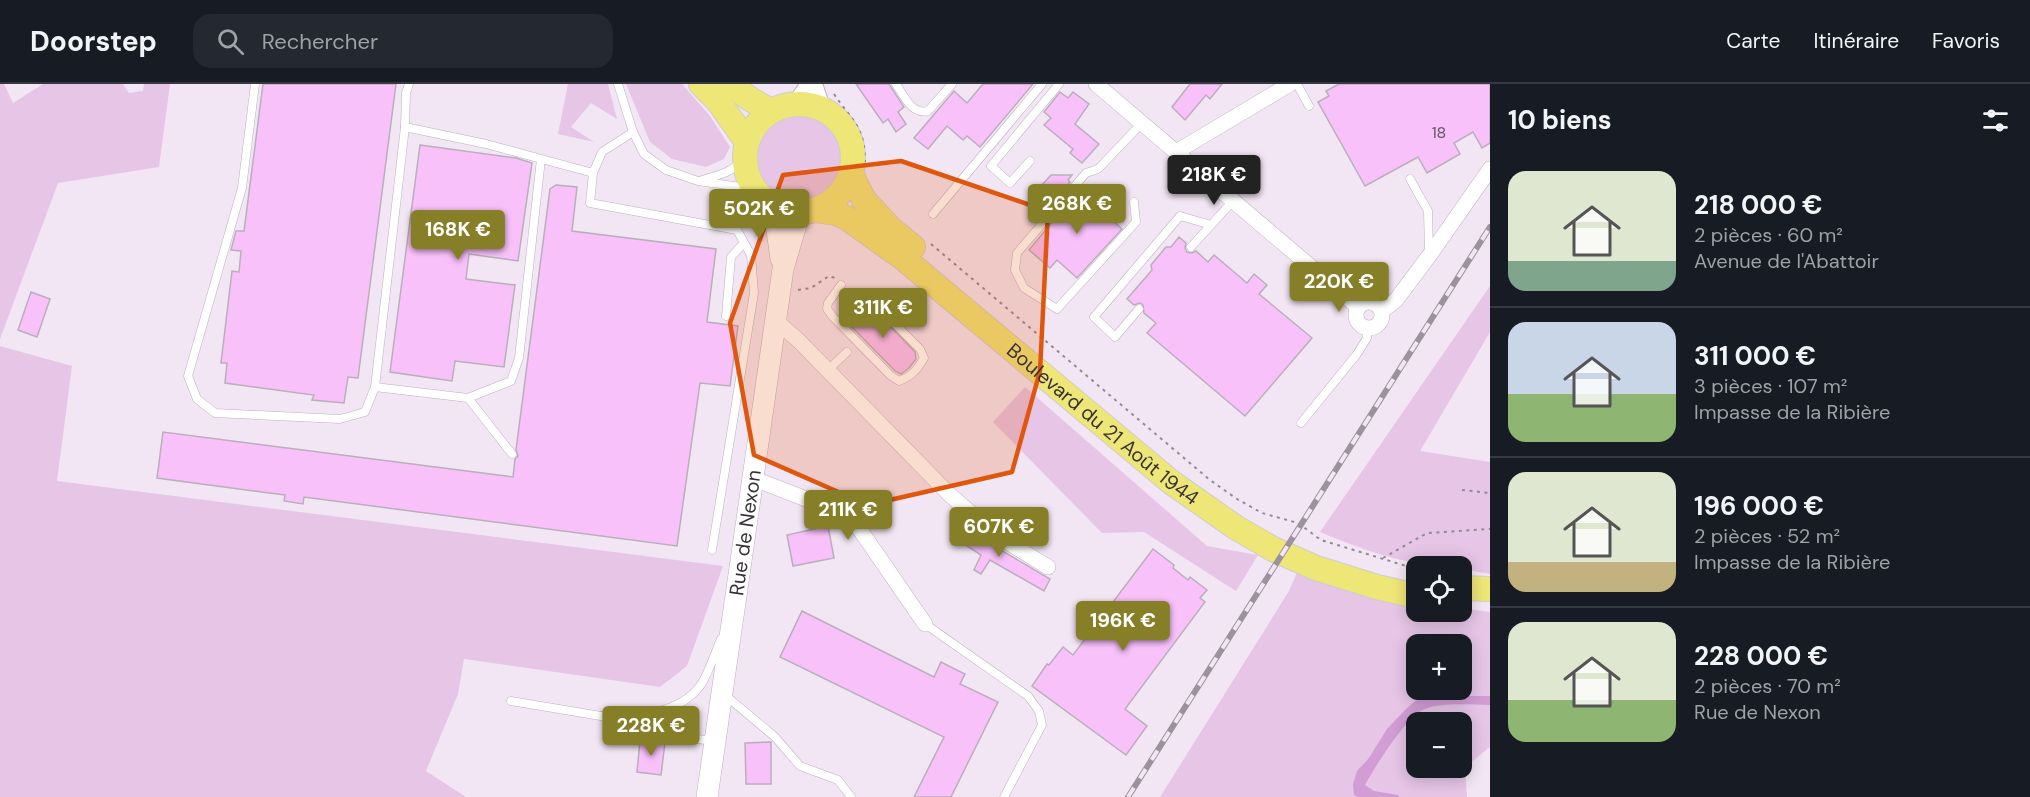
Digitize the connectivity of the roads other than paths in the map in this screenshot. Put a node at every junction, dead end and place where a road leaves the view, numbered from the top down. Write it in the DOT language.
graph roads {
  1 [pos="255,84"];
  2 [pos="409,84"];
  3 [pos="618,84"];
  4 [pos="701,84"];
  5 [pos="729,84"];
  6 [pos="896,84"];
  7 [pos="952,84"];
  8 [pos="1042,84"];
  9 [pos="1059,84"];
  10 [pos="1096,84"];
  11 [pos="1290,84"];
  12 [pos="1297,84"];
  13 [pos="807,90"];
  14 [pos="1309,106"];
  15 [pos="771,111"];
  16 [pos="1142,123"];
  17 [pos="405,127"];
  18 [pos="633,132"];
  19 [pos="746,150"];
  20 [pos="1176,152"];
  21 [pos="541,159"];
  22 [pos="1030,161"];
  23 [pos="858,169"];
  24 [pos="1490,169"];
  25 [pos="593,173"];
  26 [pos="1410,179"];
  27 [pos="698,181"];
  28 [pos="762,196"];
  29 [pos="1233,201"];
  30 [pos="1134,202"];
  31 [pos="807,211"];
  32 [pos="933,214"];
  33 [pos="1211,225"];
  34 [pos="744,243"];
  35 [pos="1191,247"];
  36 [pos="1429,256"];
  37 [pos="781,278"];
  38 [pos="841,285"];
  39 [pos="874,297"];
  40 [pos="1358,307"];
  41 [pos="1139,309"];
  42 [pos="1382,311"];
  43 [pos="726,316"];
  44 [pos="775,320"];
  45 [pos="1367,328"];
  46 [pos="847,352"];
  47 [pos="828,370"];
  48 [pos="375,387"];
  49 [pos="468,398"];
  50 [pos="1301,423"];
  51 [pos="512,454"];
  52 [pos="752,478"];
  53 [pos="712,550"];
  54 [pos="1048,567"];
  55 [pos="1406,579"];
  56 [pos="1472,589"];
  57 [pos="1490,590"];
  58 [pos="1406,594"];
  59 [pos="1472,602"];
  60 [pos="1490,603"];
  61 [pos="733,616"];
  62 [pos="925,624"];
  63 [pos="722,692"];
  64 [pos="511,701"];
  65 [pos="601,716"];
  66 [pos="715,741"];
  67 [pos="707,797"];
  68 [pos="851,797"];
  69 [pos="1004,797"];
  1 -- 48 [label="lane"];
  2 -- 17 [label="lane"];
  3 -- 18 [label="lane"];
  4 -- 19 [label="main road"];
  5 -- 15 [label="main road"];
  6 -- 7 [label="lane"];
  8 -- 32 [label="lane"];
  9 -- 22 [label="lane"];
  10 -- 16 [label="street"];
  11 -- 20 [label="street"];
  12 -- 14 [label="lane"];
  13 -- 15 [label="main road"];
  13 -- 23 [label="main road"];
  15 -- 19 [label="main road"];
  16 -- 20 [label="street"];
  16 -- 30 [label="lane"];
  17 -- 21 [label="lane"];
  17 -- 48 [label="lane"];
  18 -- 25 [label="lane"];
  18 -- 27 [label="lane"];
  19 -- 27 [label="lane"];
  19 -- 28 [label="main road"];
  20 -- 29 [label="street"];
  21 -- 25 [label="lane"];
  21 -- 49 [label="lane"];
  23 -- 31 [label="main road"];
  23 -- 55 [label="main road, Boulevard du 21 Août 1944"];
  24 -- 36 [label="street"];
  25 -- 34 [label="lane"];
  26 -- 36 [label="lane"];
  27 -- 28 [label="lane"];
  28 -- 31 [label="main road"];
  28 -- 37 [label="main road, Rue de Nexon"];
  29 -- 33 [label="lane"];
  29 -- 40 [label="street"];
  31 -- 37 [label="main road, Rue de Nexon"];
  31 -- 58 [label="main road, Boulevard du 21 Août 1944"];
  33 -- 35 [label="lane"];
  33 -- 41 [label="lane"];
  34 -- 43 [label="lane"];
  34 -- 53 [label="lane"];
  36 -- 42 [label="street"];
  37 -- 44 [label="main road, Rue de Nexon"];
  38 -- 39 [label="lane"];
  40 -- 42 [label="street"];
  40 -- 45 [label="street"];
  42 -- 45 [label="street"];
  44 -- 47 [label="street"];
  44 -- 52 [label="main road, Rue de Nexon"];
  45 -- 50 [label="lane"];
  46 -- 47 [label="lane"];
  47 -- 54 [label="street"];
  48 -- 49 [label="lane"];
  49 -- 51 [label="lane"];
  52 -- 61 [label="main road, Rue de Nexon"];
  52 -- 62 [label="street"];
  56 -- 57 [label="main road"];
  59 -- 60 [label="main road"];
  61 -- 63 [label="main road, Rue de Nexon"];
  61 -- 65 [label="lane"];
  62 -- 69 [label="lane"];
  63 -- 66 [label="main road, Rue de Nexon"];
  63 -- 68 [label="lane"];
  64 -- 65 [label="lane"];
  65 -- 66 [label="lane"];
  66 -- 67 [label="main road, Rue de Nexon"];
}
